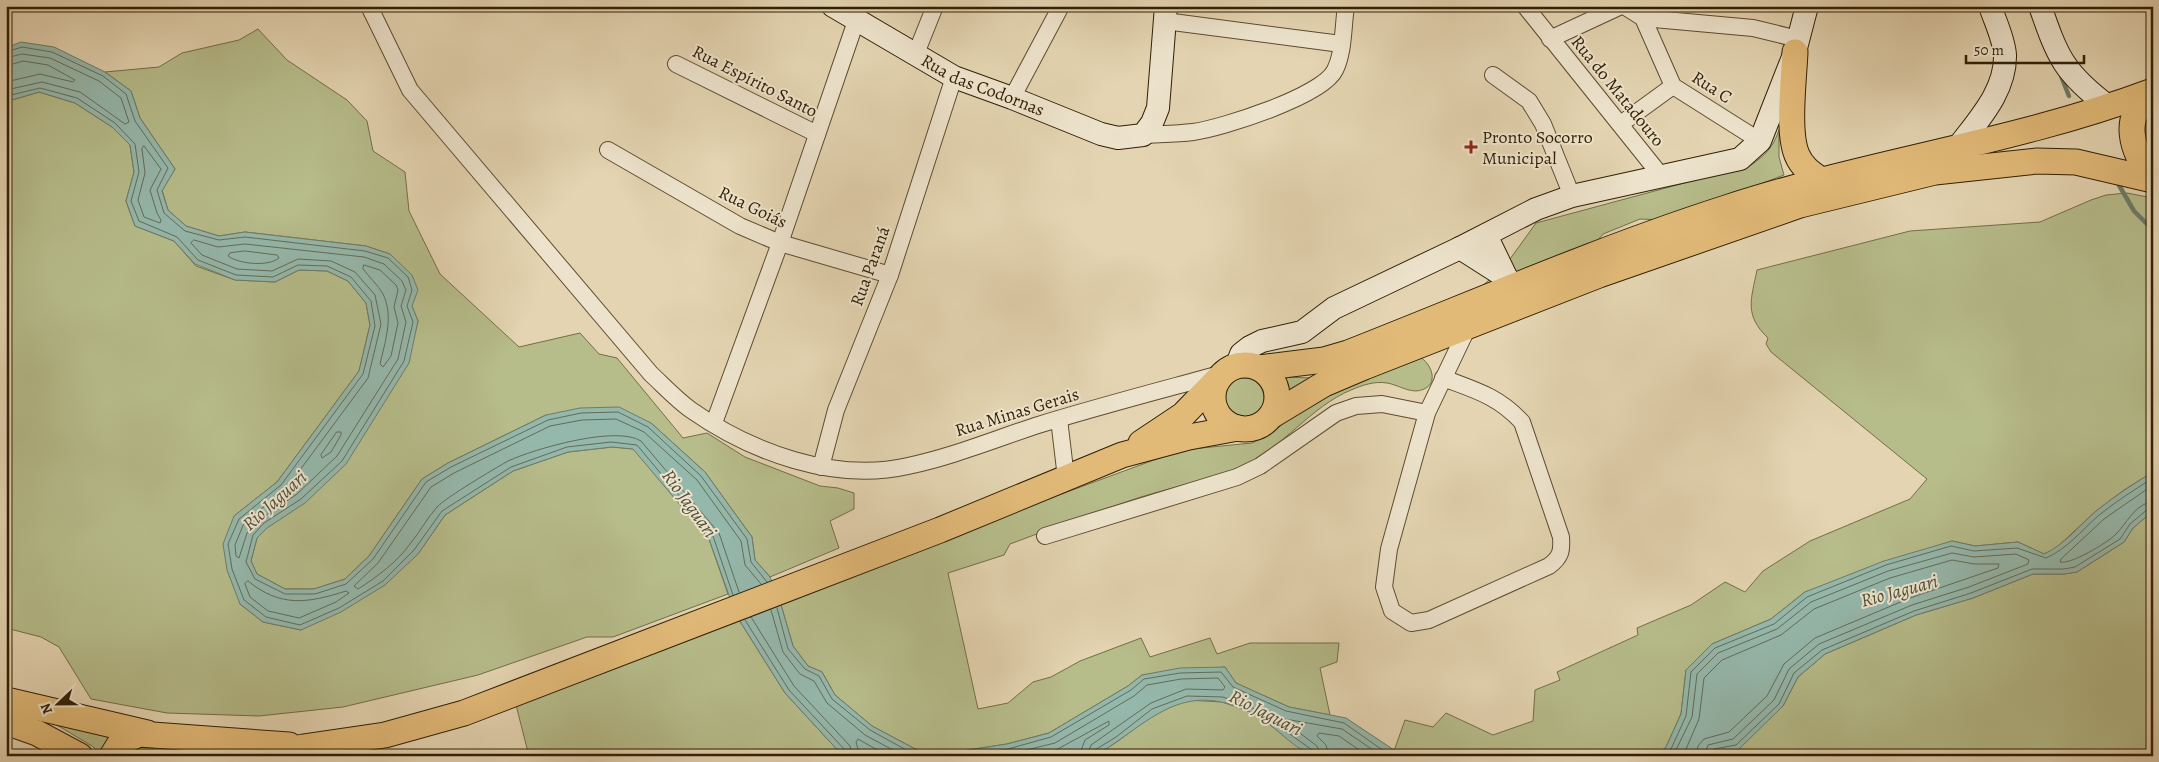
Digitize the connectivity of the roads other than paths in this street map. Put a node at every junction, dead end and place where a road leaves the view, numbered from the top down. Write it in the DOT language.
graph roads {
  1 [pos="369,6"];
  2 [pos="832,6"];
  3 [pos="935,6"];
  4 [pos="1061,6"];
  5 [pos="1346,6"];
  6 [pos="1525,6"];
  7 [pos="1622,6"];
  8 [pos="1807,6"];
  9 [pos="1990,6"];
  10 [pos="2040,6"];
  11 [pos="1166,14"];
  12 [pos="1643,18"];
  13 [pos="856,22"];
  14 [pos="1550,40"];
  15 [pos="1341,44"];
  16 [pos="1796,46"];
  17 [pos="915,56"];
  18 [pos="676,64"];
  19 [pos="1493,75"];
  20 [pos="954,77"];
  21 [pos="1673,86"];
  22 [pos="2153,93"];
  23 [pos="1012,98"];
  24 [pos="2109,107"];
  25 [pos="1622,123"];
  26 [pos="817,134"];
  27 [pos="1143,135"];
  28 [pos="1760,141"];
  29 [pos="1958,147"];
  30 [pos="608,150"];
  31 [pos="1662,176"];
  32 [pos="2153,179"];
  33 [pos="1821,180"];
  34 [pos="1572,196"];
  35 [pos="1486,235"];
  36 [pos="780,243"];
  37 [pos="1458,249"];
  38 [pos="890,275"];
  39 [pos="1509,284"];
  40 [pos="1468,327"];
  41 [pos="1234,371"];
  42 [pos="1443,378"];
  43 [pos="1427,413"];
  44 [pos="1271,416"];
  45 [pos="1059,419"];
  46 [pos="714,423"];
  47 [pos="1238,428"];
  48 [pos="1122,455"];
  49 [pos="821,467"];
  50 [pos="1066,478"];
  51 [pos="1045,536"];
  52 [pos="6,700"];
  53 [pos="6,722"];
  54 [pos="155,735"];
  55 [pos="302,747"];
  56 [pos="80,756"];
  57 [pos="112,756"];
  58 [pos="178,756"];
  59 [pos="267,756"];
  1 -- 46 [label="street, Rua Minas Gerais"];
  2 -- 13 [label="street, Rua das Codornas"];
  3 -- 17 [label="street"];
  4 -- 23 [label="street"];
  5 -- 15 [label="street"];
  6 -- 14 [label="street, Rua do Matadouro"];
  7 -- 12 [label="street"];
  7 -- 14 [label="street"];
  8 -- 16 [label="street"];
  9 -- 29 [label="street"];
  10 -- 24 [label="street"];
  11 -- 15 [label="street"];
  11 -- 27 [label="street"];
  12 -- 16 [label="street"];
  12 -- 21 [label="street, Rua C"];
  13 -- 17 [label="street, Rua das Codornas"];
  13 -- 26 [label="street"];
  14 -- 25 [label="street, Rua do Matadouro"];
  15 -- 27 [label="street"];
  16 -- 28 [label="street"];
  16 -- 33 [label="main road"];
  17 -- 20 [label="street, Rua das Codornas"];
  18 -- 26 [label="street, Rua Espírito Santo"];
  19 -- 34 [label="street"];
  20 -- 23 [label="street, Rua das Codornas"];
  20 -- 38 [label="street, Rua Paraná"];
  21 -- 25 [label="street"];
  21 -- 28 [label="street, Rua C"];
  22 -- 24 [label="main road"];
  22 -- 32 [label="main road"];
  23 -- 27 [label="street, Rua das Codornas"];
  24 -- 29 [label="main road"];
  25 -- 31 [label="street, Rua do Matadouro"];
  26 -- 36 [label="street"];
  28 -- 31 [label="street"];
  29 -- 33 [label="main road"];
  30 -- 36 [label="street, Rua Goiás"];
  31 -- 34 [label="street"];
  32 -- 40 [label="main road"];
  33 -- 39 [label="main road"];
  34 -- 35 [label="street"];
  35 -- 37 [label="street"];
  35 -- 39 [label="street"];
  36 -- 38 [label="street, Rua Goiás"];
  36 -- 46 [label="street"];
  37 -- 39 [label="street"];
  37 -- 41 [label="street"];
  38 -- 49 [label="street, Rua Paraná"];
  39 -- 41 [label="main road"];
  40 -- 42 [label="street"];
  40 -- 44 [label="main road"];
  41 -- 44 [label="main road"];
  41 -- 45 [label="street, Rua Minas Gerais"];
  41 -- 47 [label="main road"];
  41 -- 48 [label="main road"];
  42 -- 43 [label="street"];
  42 -- 43 [label="street"];
  43 -- 51 [label="street"];
  44 -- 47 [label="main road"];
  45 -- 49 [label="street, Rua Minas Gerais"];
  45 -- 50 [label="street"];
  46 -- 49 [label="street, Rua Minas Gerais"];
  47 -- 48 [label="main road"];
  48 -- 50 [label="main road"];
  50 -- 55 [label="main road"];
  52 -- 54 [label="main road"];
  53 -- 56 [label="main road"];
  54 -- 55 [label="main road"];
  54 -- 57 [label="main road"];
  54 -- 58 [label="main road"];
  55 -- 59 [label="main road"];
}
